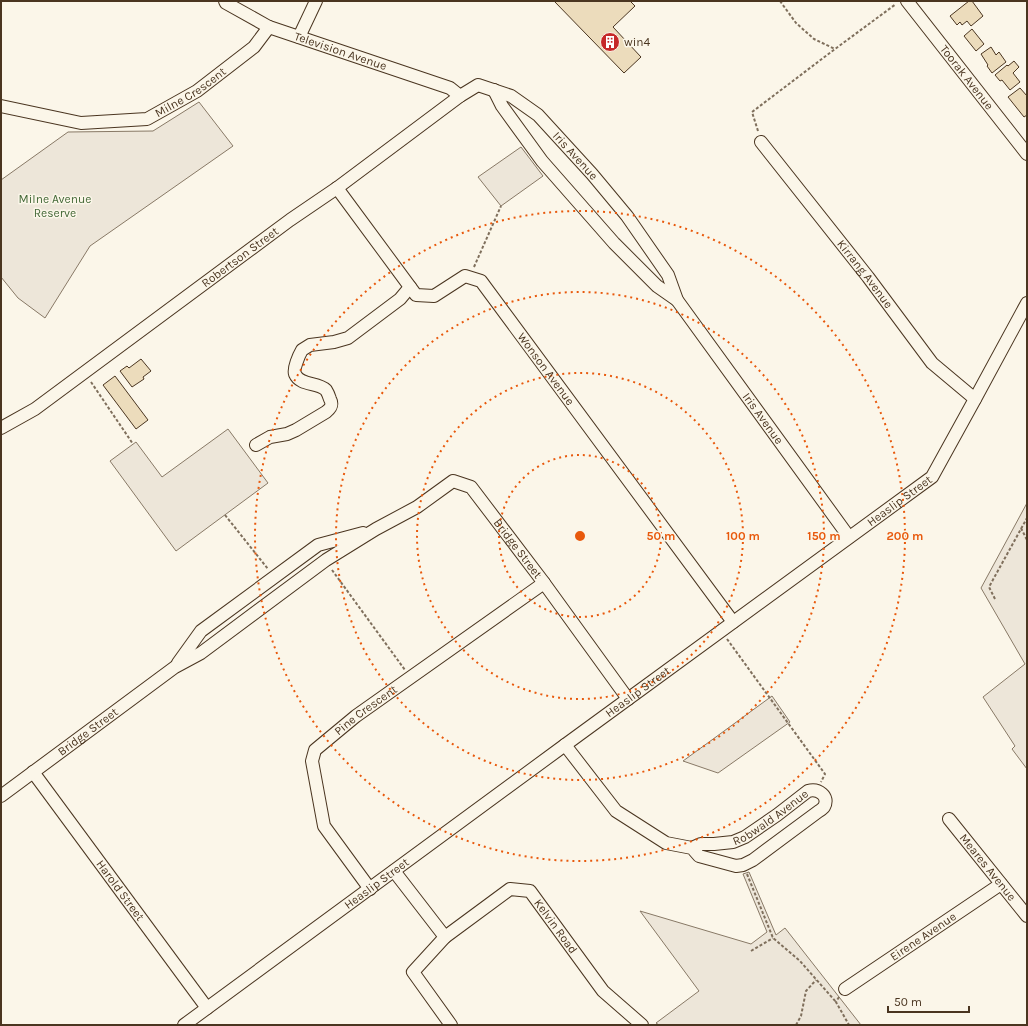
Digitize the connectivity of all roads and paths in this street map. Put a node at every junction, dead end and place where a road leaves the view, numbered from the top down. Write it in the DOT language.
graph roads {
  1 [pos="225,1"];
  2 [pos="316,1"];
  3 [pos="780,1"];
  4 [pos="901,1"];
  5 [pos="908,1"];
  6 [pos="269,27"];
  7 [pos="299,37"];
  8 [pos="835,49"];
  9 [pos="478,85"];
  10 [pos="494,90"];
  11 [pos="460,96"];
  12 [pos="1,106"];
  13 [pos="761,142"];
  14 [pos="1027,154"];
  15 [pos="337,188"];
  16 [pos="501,206"];
  17 [pos="469,278"];
  18 [pos="410,287"];
  19 [pos="677,300"];
  20 [pos="1027,303"];
  21 [pos="84,373"];
  22 [pos="975,399"];
  23 [pos="1,428"];
  24 [pos="133,444"];
  25 [pos="256,445"];
  26 [pos="225,515"];
  27 [pos="1027,518"];
  28 [pos="1021,528"];
  29 [pos="376,529"];
  30 [pos="849,537"];
  31 [pos="1027,540"];
  32 [pos="326,560"];
  33 [pos="274,576"];
  34 [pos="544,583"];
  35 [pos="995,599"];
  36 [pos="733,622"];
  37 [pos="721,631"];
  38 [pos="175,667"];
  39 [pos="410,677"];
  40 [pos="628,699"];
  41 [pos="564,745"];
  42 [pos="33,772"];
  43 [pos="817,790"];
  44 [pos="1,796"];
  45 [pos="949,818"];
  46 [pos="692,848"];
  47 [pos="743,865"];
  48 [pos="394,871"];
  49 [pos="1002,884"];
  50 [pos="370,888"];
  51 [pos="1027,916"];
  52 [pos="445,937"];
  53 [pos="773,938"];
  54 [pos="751,951"];
  55 [pos="816,980"];
  56 [pos="846,989"];
  57 [pos="836,1002"];
  58 [pos="207,1008"];
  59 [pos="184,1025"];
  60 [pos="451,1025"];
  61 [pos="642,1025"];
  62 [pos="796,1025"];
  63 [pos="849,1025"];
  1 -- 6 [label="street, Television Avenue"];
  2 -- 7 [label="street"];
  3 -- 8 [label="path"];
  4 -- 8 [label="path"];
  5 -- 14 [label="street, Toorak Avenue"];
  6 -- 7 [label="street, Television Avenue"];
  6 -- 12 [label="street, Milne Crescent"];
  7 -- 11 [label="street, Television Avenue"];
  8 -- 13 [label="path"];
  9 -- 10 [label="street, Iris Avenue"];
  9 -- 11 [label="street, Robertson Street"];
  10 -- 19 [label="street, Iris Avenue"];
  10 -- 19 [label="street, Iris Avenue"];
  11 -- 15 [label="street, Robertson Street"];
  13 -- 22 [label="street, Kirrang Avenue"];
  15 -- 18 [label="street"];
  15 -- 21 [label="street, Robertson Street"];
  16 -- 17 [label="path"];
  17 -- 18 [label="street"];
  17 -- 36 [label="street, Wonson Avenue"];
  18 -- 25 [label="street"];
  19 -- 30 [label="street, Iris Avenue"];
  20 -- 22 [label="street, Heaslip Street"];
  21 -- 23 [label="street, Robertson Street"];
  21 -- 24 [label="path"];
  22 -- 30 [label="street, Heaslip Street"];
  26 -- 33 [label="path"];
  27 -- 28 [label="path"];
  28 -- 31 [label="path"];
  28 -- 35 [label="path"];
  29 -- 32 [label="street, Bridge Street"];
  29 -- 33 [label="street, Bridge Street"];
  29 -- 34 [label="street, Bridge Street"];
  30 -- 36 [label="street, Heaslip Street"];
  32 -- 38 [label="street, Bridge Street"];
  32 -- 39 [label="path"];
  33 -- 38 [label="street, Bridge Street"];
  34 -- 39 [label="street, Pine Crescent"];
  34 -- 40 [label="street, Bridge Street"];
  36 -- 37 [label="street, Heaslip Street"];
  37 -- 40 [label="street, Heaslip Street"];
  37 -- 43 [label="path"];
  38 -- 42 [label="street, Bridge Street"];
  39 -- 50 [label="street, Pine Crescent"];
  40 -- 41 [label="street, Heaslip Street"];
  41 -- 46 [label="street, Robwald Avenue"];
  41 -- 48 [label="street, Heaslip Street"];
  42 -- 44 [label="street, Bridge Street"];
  42 -- 58 [label="street, Harold Street"];
  43 -- 46 [label="street, Robwald Avenue"];
  43 -- 47 [label="street, Robwald Avenue"];
  45 -- 49 [label="street, Meares Avenue"];
  46 -- 47 [label="street, Robwald Avenue"];
  47 -- 53 [label="path"];
  48 -- 50 [label="street, Heaslip Street"];
  48 -- 52 [label="street"];
  49 -- 51 [label="street, Meares Avenue"];
  49 -- 56 [label="street, Eirene Avenue"];
  50 -- 58 [label="street, Heaslip Street"];
  52 -- 60 [label="street, Kelvin Road"];
  52 -- 61 [label="street, Kelvin Road"];
  53 -- 54 [label="path"];
  53 -- 55 [label="path"];
  55 -- 57 [label="path"];
  55 -- 62 [label="path"];
  56 -- 57 [label="path"];
  57 -- 63 [label="path"];
  58 -- 59 [label="street, Heaslip Street"];
}
